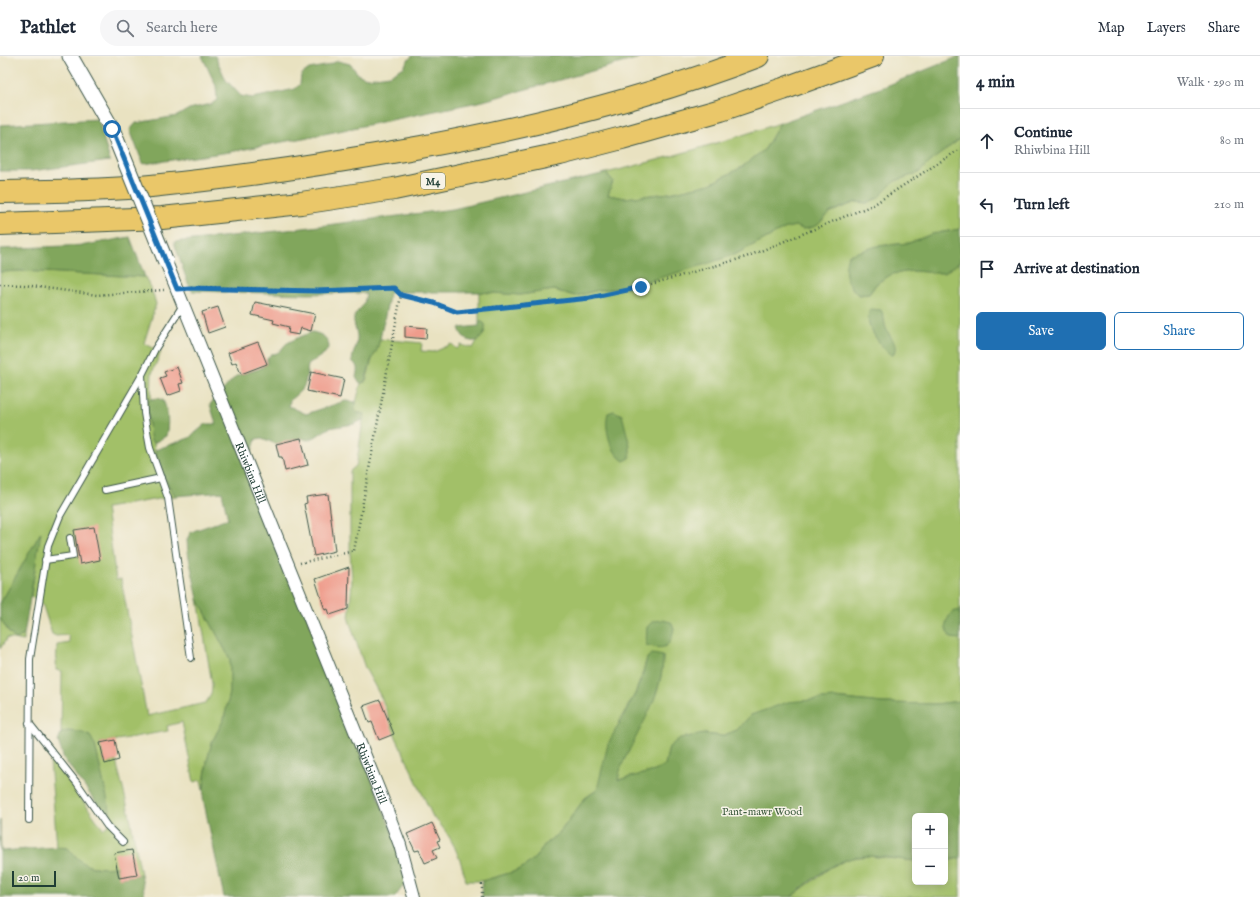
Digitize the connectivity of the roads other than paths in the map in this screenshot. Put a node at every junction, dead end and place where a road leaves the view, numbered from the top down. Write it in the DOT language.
graph roads {
  1 [pos="70,56"];
  2 [pos="758,56"];
  3 [pos="865,59"];
  4 [pos="0,192"];
  5 [pos="0,224"];
  6 [pos="166,262"];
  7 [pos="183,305"];
  8 [pos="142,375"];
  9 [pos="161,478"];
  10 [pos="106,490"];
  11 [pos="70,538"];
  12 [pos="45,560"];
  13 [pos="191,658"];
  14 [pos="29,723"];
  15 [pos="29,820"];
  16 [pos="123,842"];
  17 [pos="414,897"];
  1 -- 6 [label="street, Rhiwbina Hill, bridge"];
  2 -- 4 [label="highway"];
  3 -- 5 [label="highway, M4"];
  6 -- 7 [label="street, Rhiwbina Hill"];
  7 -- 8 [label="lane"];
  7 -- 17 [label="street, Rhiwbina Hill"];
  8 -- 9 [label="lane"];
  8 -- 12 [label="lane"];
  9 -- 10 [label="lane"];
  9 -- 13 [label="lane"];
  11 -- 12 [label="lane"];
  12 -- 14 [label="lane"];
  14 -- 15 [label="lane"];
  14 -- 16 [label="lane"];
}
